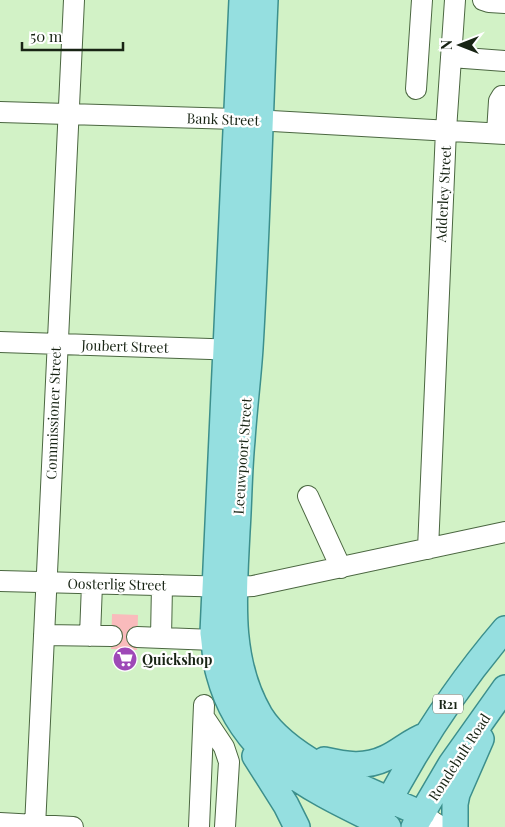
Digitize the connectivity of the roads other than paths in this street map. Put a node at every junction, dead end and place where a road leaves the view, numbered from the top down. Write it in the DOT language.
graph roads {
  1 [pos="74,0"];
  2 [pos="242,0"];
  3 [pos="265,0"];
  4 [pos="422,0"];
  5 [pos="455,0"];
  6 [pos="484,0"];
  7 [pos="505,3"];
  8 [pos="451,57"];
  9 [pos="505,61"];
  10 [pos="416,89"];
  11 [pos="505,96"];
  12 [pos="0,112"];
  13 [pos="68,115"];
  14 [pos="248,120"];
  15 [pos="446,130"];
  16 [pos="501,134"];
  17 [pos="0,342"];
  18 [pos="56,344"];
  19 [pos="226,349"];
  20 [pos="250,350"];
  21 [pos="308,496"];
  22 [pos="505,532"];
  23 [pos="428,549"];
  24 [pos="341,568"];
  25 [pos="0,581"];
  26 [pos="46,583"];
  27 [pos="92,584"];
  28 [pos="162,585"];
  29 [pos="225,586"];
  30 [pos="505,629"];
  31 [pos="44,635"];
  32 [pos="90,636"];
  33 [pos="112,636"];
  34 [pos="138,636"];
  35 [pos="161,638"];
  36 [pos="214,640"];
  37 [pos="505,688"];
  38 [pos="486,714"];
  39 [pos="242,727"];
  40 [pos="427,735"];
  41 [pos="300,754"];
  42 [pos="389,799"];
  43 [pos="0,823"];
  44 [pos="426,823"];
  45 [pos="380,825"];
  46 [pos="35,826"];
  47 [pos="73,827"];
  48 [pos="199,827"];
  49 [pos="225,827"];
  50 [pos="297,827"];
  51 [pos="455,827"];
  1 -- 13 [label="street, Commissioner Street"];
  2 -- 14 [label="main road, Leeuwpoort Street"];
  3 -- 14 [label="main road, Leeuwpoort Street"];
  4 -- 10 [label="street"];
  5 -- 8 [label="street, Adderley Street"];
  6 -- 7 [label="street"];
  8 -- 9 [label="street"];
  8 -- 15 [label="street, Adderley Street"];
  11 -- 16 [label="street"];
  12 -- 13 [label="street, Bank Street"];
  13 -- 14 [label="street, Bank Street"];
  13 -- 18 [label="street, Commissioner Street"];
  14 -- 15 [label="street, Bank Street"];
  14 -- 19 [label="main road, Leeuwpoort Street"];
  14 -- 20 [label="main road, Leeuwpoort Street"];
  15 -- 16 [label="street, Bank Street"];
  15 -- 23 [label="street, Adderley Street"];
  17 -- 18 [label="street, Joubert Street"];
  18 -- 19 [label="street, Joubert Street"];
  18 -- 26 [label="street, Commissioner Street"];
  19 -- 20 [label="street, Joubert Street"];
  19 -- 29 [label="main road, Leeuwpoort Street"];
  20 -- 29 [label="main road, Leeuwpoort Street"];
  21 -- 24 [label="street"];
  22 -- 23 [label="street, Oosterlig Street"];
  23 -- 24 [label="street, Oosterlig Street"];
  24 -- 29 [label="street, Oosterlig Street"];
  25 -- 26 [label="street, Oosterlig Street"];
  26 -- 27 [label="street, Oosterlig Street"];
  26 -- 31 [label="street, Commissioner Street"];
  27 -- 28 [label="street, Oosterlig Street"];
  27 -- 32 [label="street"];
  28 -- 29 [label="street, Oosterlig Street"];
  28 -- 35 [label="street"];
  29 -- 36 [label="main road, Leeuwpoort Street"];
  29 -- 41 [label="main road, Leeuwpoort Street"];
  30 -- 40 [label="main road, R21"];
  31 -- 32 [label="street"];
  31 -- 46 [label="street, Commissioner Street"];
  32 -- 33 [label="street"];
  34 -- 35 [label="street"];
  35 -- 36 [label="street"];
  36 -- 39 [label="main road, Leeuwpoort Street"];
  37 -- 38 [label="main road, Rondebult Road / R21"];
  38 -- 44 [label="main road, Rondebult Road / R21"];
  38 -- 51 [label="main road"];
  39 -- 45 [label="main road, Leeuwpoort Street"];
  39 -- 50 [label="main road"];
  40 -- 41 [label="main road"];
  40 -- 42 [label="main road, R21"];
  41 -- 42 [label="main road, Leeuwpoort Street"];
  42 -- 44 [label="main road, Leeuwpoort Street"];
  42 -- 45 [label="main road, R21"];
  43 -- 46 [label="street"];
  46 -- 47 [label="street"];
  48 -- 49 [label="street"];
}
